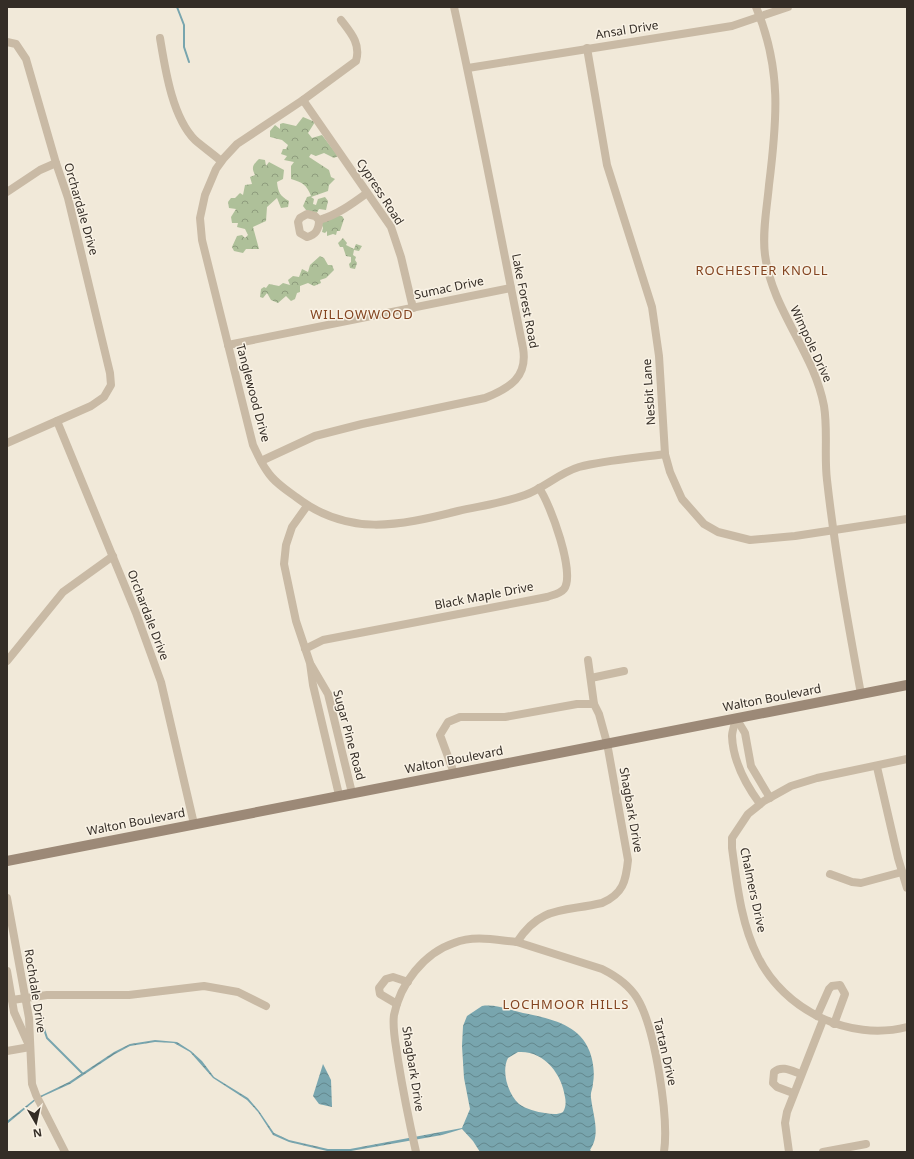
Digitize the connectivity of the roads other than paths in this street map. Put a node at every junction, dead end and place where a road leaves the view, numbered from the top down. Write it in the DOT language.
graph roads {
  1 [pos="454,7"];
  2 [pos="756,7"];
  3 [pos="788,7"];
  4 [pos="761,17"];
  5 [pos="341,20"];
  6 [pos="160,38"];
  7 [pos="7,42"];
  8 [pos="587,48"];
  9 [pos="468,68"];
  10 [pos="303,100"];
  11 [pos="221,161"];
  12 [pos="56,163"];
  13 [pos="7,192"];
  14 [pos="367,193"];
  15 [pos="319,220"];
  16 [pos="511,288"];
  17 [pos="413,308"];
  18 [pos="228,345"];
  19 [pos="57,421"];
  20 [pos="7,443"];
  21 [pos="665,454"];
  22 [pos="261,461"];
  23 [pos="540,488"];
  24 [pos="307,506"];
  25 [pos="907,519"];
  26 [pos="833,530"];
  27 [pos="113,556"];
  28 [pos="305,649"];
  29 [pos="588,660"];
  30 [pos="7,661"];
  31 [pos="310,663"];
  32 [pos="624,671"];
  33 [pos="591,678"];
  34 [pos="907,685"];
  35 [pos="861,694"];
  36 [pos="594,704"];
  37 [pos="736,718"];
  38 [pos="607,743"];
  39 [pos="907,759"];
  40 [pos="877,767"];
  41 [pos="454,773"];
  42 [pos="352,793"];
  43 [pos="339,795"];
  44 [pos="765,801"];
  45 [pos="194,824"];
  46 [pos="7,861"];
  47 [pos="902,872"];
  48 [pos="830,874"];
  49 [pos="907,888"];
  50 [pos="7,898"];
  51 [pos="517,942"];
  52 [pos="7,971"];
  53 [pos="408,982"];
  54 [pos="25,998"];
  55 [pos="12,1000"];
  56 [pos="397,1004"];
  57 [pos="266,1006"];
  58 [pos="820,1018"];
  59 [pos="834,1024"];
  60 [pos="907,1027"];
  61 [pos="30,1047"];
  62 [pos="7,1051"];
  63 [pos="801,1074"];
  64 [pos="793,1093"];
  65 [pos="866,1144"];
  66 [pos="415,1148"];
  67 [pos="65,1152"];
  68 [pos="664,1152"];
  69 [pos="789,1152"];
  70 [pos="823,1152"];
  1 -- 9 [label="street, Lake Forest Road"];
  2 -- 4 [label="street, Wimpole Drive"];
  3 -- 4 [label="street, Ansal Drive"];
  4 -- 8 [label="street, Ansal Drive"];
  4 -- 26 [label="street, Wimpole Drive"];
  5 -- 10 [label="street, Tanglewood Drive"];
  6 -- 11 [label="street"];
  7 -- 12 [label="street, Orchardale Drive"];
  8 -- 9 [label="street, Ansal Drive"];
  8 -- 21 [label="street, Nesbit Lane"];
  9 -- 16 [label="street, Lake Forest Road"];
  10 -- 11 [label="street, Tanglewood Drive"];
  10 -- 14 [label="street, Cypress Road"];
  11 -- 18 [label="street, Tanglewood Drive"];
  12 -- 13 [label="street"];
  12 -- 19 [label="street, Orchardale Drive"];
  14 -- 15 [label="street"];
  14 -- 17 [label="street, Cypress Road"];
  16 -- 17 [label="street, Sumac Drive"];
  16 -- 22 [label="street, Lake Forest Road"];
  17 -- 18 [label="street, Sumac Drive"];
  18 -- 22 [label="street, Tanglewood Drive"];
  19 -- 20 [label="street"];
  19 -- 27 [label="street, Orchardale Drive"];
  21 -- 23 [label="street, Tanglewood Drive"];
  21 -- 26 [label="street, Nesbit Lane"];
  22 -- 24 [label="street, Tanglewood Drive"];
  23 -- 24 [label="street, Tanglewood Drive"];
  23 -- 28 [label="street, Black Maple Drive"];
  24 -- 28 [label="street, Sugar Pine Road"];
  25 -- 26 [label="street, Nesbit Lane"];
  26 -- 35 [label="street, Wimpole Drive"];
  27 -- 30 [label="street"];
  27 -- 45 [label="street, Orchardale Drive"];
  28 -- 31 [label="street, Sugar Pine Road"];
  29 -- 33 [label="street, Shagbark Drive"];
  31 -- 42 [label="street, Sugar Pine Road"];
  31 -- 43 [label="street, Sugar Pine Road"];
  32 -- 33 [label="street"];
  33 -- 36 [label="street, Shagbark Drive"];
  34 -- 35 [label="main road, Walton Boulevard"];
  35 -- 37 [label="main road, Walton Boulevard"];
  36 -- 38 [label="street, Shagbark Drive"];
  36 -- 41 [label="street"];
  37 -- 38 [label="main road, Walton Boulevard"];
  37 -- 44 [label="street"];
  37 -- 44 [label="street"];
  38 -- 41 [label="main road, Walton Boulevard"];
  38 -- 51 [label="street, Shagbark Drive"];
  39 -- 40 [label="street, Chalmers Drive"];
  40 -- 44 [label="street, Chalmers Drive"];
  40 -- 47 [label="street"];
  41 -- 42 [label="main road, Walton Boulevard"];
  42 -- 43 [label="main road, Walton Boulevard"];
  43 -- 45 [label="main road, Walton Boulevard"];
  44 -- 58 [label="street, Chalmers Drive"];
  45 -- 46 [label="main road, Walton Boulevard"];
  47 -- 48 [label="street"];
  47 -- 49 [label="street"];
  50 -- 54 [label="street, Rochdale Drive"];
  51 -- 53 [label="street, Shagbark Drive"];
  51 -- 68 [label="street, Tartan Drive"];
  52 -- 55 [label="street"];
  53 -- 56 [label="street, Shagbark Drive"];
  53 -- 56 [label="street"];
  54 -- 55 [label="street"];
  54 -- 57 [label="street"];
  54 -- 61 [label="street, Rochdale Drive"];
  55 -- 61 [label="street"];
  56 -- 66 [label="street, Shagbark Drive"];
  58 -- 59 [label="street, Chalmers Drive"];
  58 -- 59 [label="street"];
  58 -- 63 [label="street"];
  59 -- 60 [label="street, Chalmers Drive"];
  61 -- 62 [label="street"];
  61 -- 67 [label="street, Rochdale Drive"];
  63 -- 64 [label="street"];
  63 -- 64 [label="street"];
  64 -- 69 [label="street"];
  65 -- 70 [label="street"];
}
